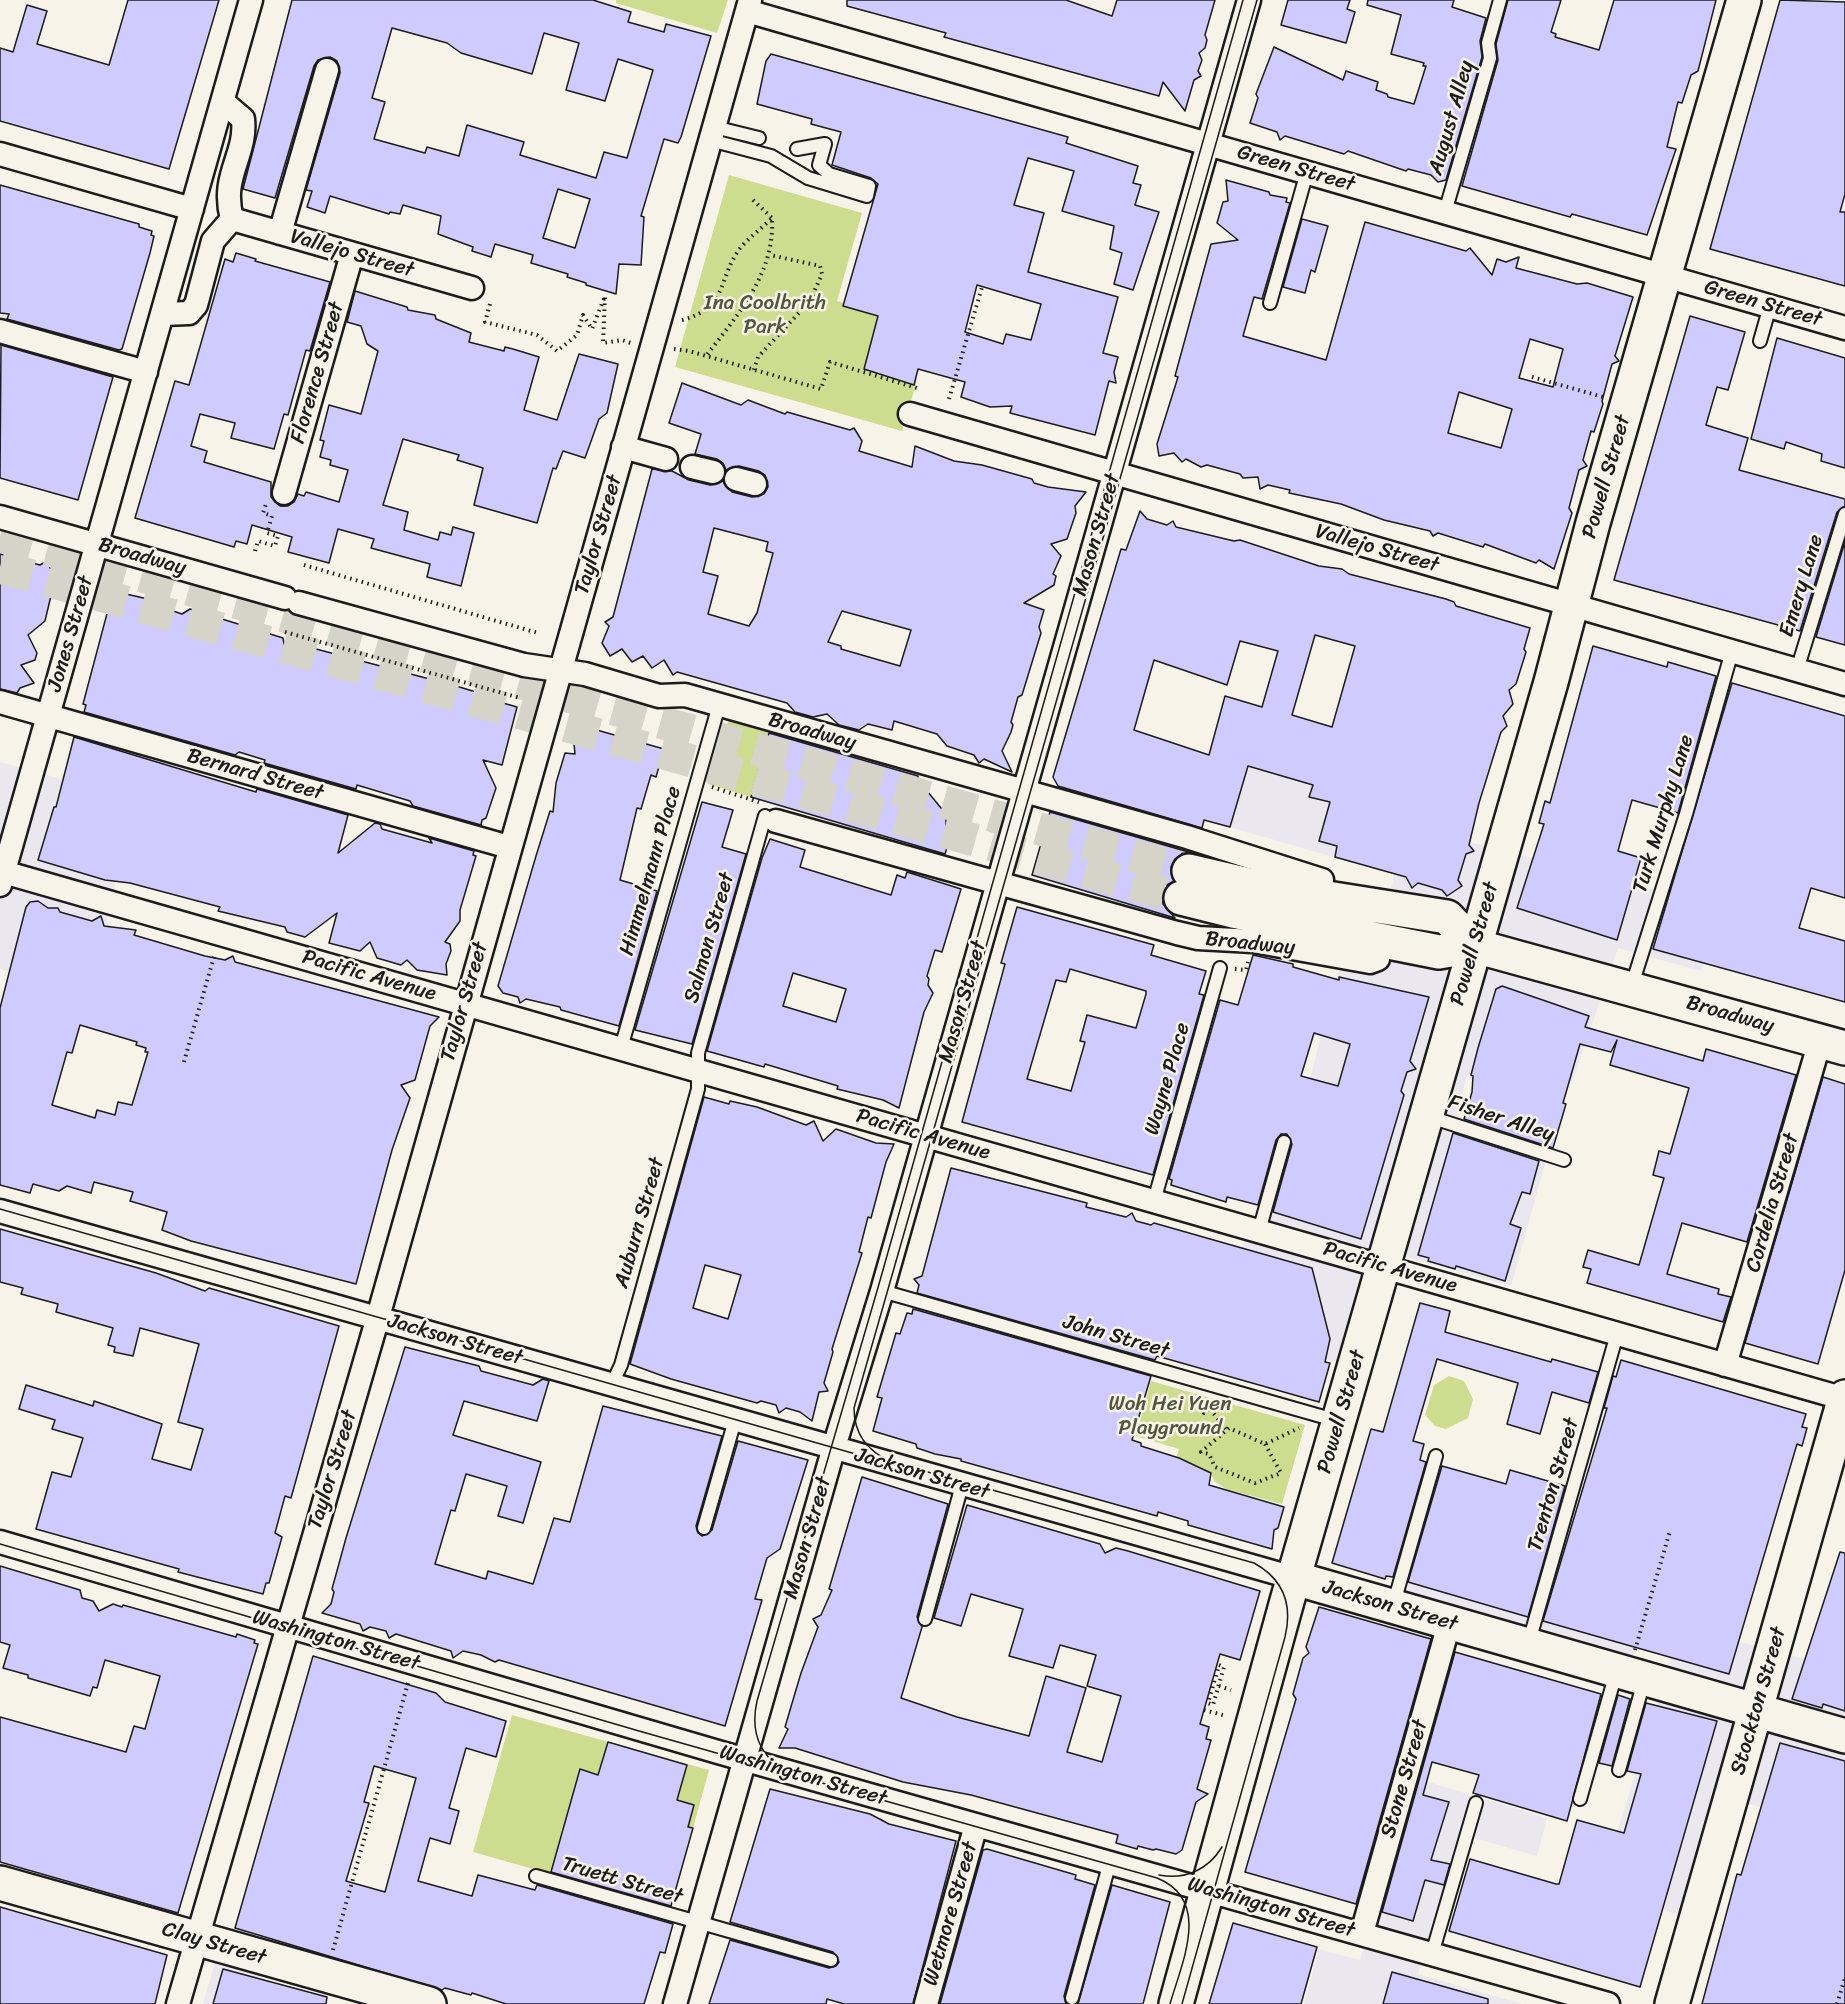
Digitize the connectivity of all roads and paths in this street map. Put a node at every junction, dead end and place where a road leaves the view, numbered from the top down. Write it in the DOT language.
graph roads {
  1 [pos="251,0"];
  2 [pos="1249,0"];
  3 [pos="1500,0"];
  4 [pos="1744,0"];
  5 [pos="749,6"];
  6 [pos="327,70"];
  7 [pos="223,102"];
  8 [pos="712,134"];
  9 [pos="759,138"];
  10 [pos="1208,143"];
  11 [pos="797,149"];
  12 [pos="0,154"];
  13 [pos="1307,172"];
  14 [pos="753,200"];
  15 [pos="192,209"];
  16 [pos="1445,212"];
  17 [pos="772,218"];
  18 [pos="232,219"];
  19 [pos="280,233"];
  20 [pos="352,254"];
  21 [pos="770,255"];
  22 [pos="1666,275"];
  23 [pos="982,287"];
  24 [pos="472,288"];
  25 [pos="1270,303"];
  26 [pos="490,304"];
  27 [pos="1770,306"];
  28 [pos="163,314"];
  29 [pos="1845,327"];
  30 [pos="680,330"];
  31 [pos="0,331"];
  32 [pos="676,339"];
  33 [pos="622,340"];
  34 [pos="1760,340"];
  35 [pos="674,349"];
  36 [pos="689,351"];
  37 [pos="706,356"];
  38 [pos="754,370"];
  39 [pos="146,372"];
  40 [pos="1532,377"];
  41 [pos="917,388"];
  42 [pos="949,399"];
  43 [pos="1609,399"];
  44 [pos="910,414"];
  45 [pos="623,447"];
  46 [pos="666,459"];
  47 [pos="1114,473"];
  48 [pos="284,493"];
  49 [pos="265,508"];
  50 [pos="1845,514"];
  51 [pos="0,517"];
  52 [pos="97,544"];
  53 [pos="255,551"];
  54 [pos="304,565"];
  55 [pos="1571,605"];
  56 [pos="285,632"];
  57 [pos="538,633"];
  58 [pos="1732,651"];
  59 [pos="1797,670"];
  60 [pos="561,672"];
  61 [pos="1845,684"];
  62 [pos="520,698"];
  63 [pos="0,702"];
  64 [pos="719,705"];
  65 [pos="48,716"];
  66 [pos="705,785"];
  67 [pos="1024,791"];
  68 [pos="737,795"];
  69 [pos="770,818"];
  70 [pos="509,847"];
  71 [pos="1,876"];
  72 [pos="997,884"];
  73 [pos="1332,890"];
  74 [pos="1475,946"];
  75 [pos="1383,950"];
  76 [pos="216,951"];
  77 [pos="1220,968"];
  78 [pos="1631,987"];
  79 [pos="465,1004"];
  80 [pos="1832,1045"];
  81 [pos="621,1048"];
  82 [pos="184,1062"];
  83 [pos="699,1071"];
  84 [pos="1427,1116"];
  85 [pos="925,1136"];
  86 [pos="1284,1142"];
  87 [pos="1564,1160"];
  88 [pos="1154,1201"];
  89 [pos="0,1211"];
  90 [pos="1259,1231"];
  91 [pos="1383,1267"];
  92 [pos="882,1291"];
  93 [pos="377,1318"];
  94 [pos="1617,1334"];
  95 [pos="1725,1365"];
  96 [pos="612,1384"];
  97 [pos="1845,1398"];
  98 [pos="1196,1400"];
  99 [pos="1212,1403"];
  100 [pos="1210,1409"];
  101 [pos="735,1420"];
  102 [pos="1340,1421"];
  103 [pos="1305,1425"];
  104 [pos="1227,1431"];
  105 [pos="1265,1444"];
  106 [pos="834,1448"];
  107 [pos="1436,1456"];
  108 [pos="962,1485"];
  109 [pos="704,1528"];
  110 [pos="1670,1531"];
  111 [pos="0,1542"];
  112 [pos="1294,1578"];
  113 [pos="1393,1608"];
  114 [pos="925,1619"];
  115 [pos="1449,1624"];
  116 [pos="286,1626"];
  117 [pos="1528,1646"];
  118 [pos="1632,1667"];
  119 [pos="409,1682"];
  120 [pos="1214,1685"];
  121 [pos="1231,1690"];
  122 [pos="1204,1710"];
  123 [pos="1756,1710"];
  124 [pos="1223,1715"];
  125 [pos="1845,1736"];
  126 [pos="745,1760"];
  127 [pos="1618,1770"];
  128 [pos="1580,1799"];
  129 [pos="1476,1803"];
  130 [pos="976,1825"];
  131 [pos="1110,1862"];
  132 [pos="536,1876"];
  133 [pos="0,1883"];
  134 [pos="1206,1889"];
  135 [pos="699,1922"];
  136 [pos="1362,1934"];
  137 [pos="197,1939"];
  138 [pos="1432,1954"];
  139 [pos="831,1960"];
  140 [pos="326,1977"];
  141 [pos="1845,1978"];
  142 [pos="1072,1998"];
  143 [pos="397,2000"];
  144 [pos="178,2004"];
  145 [pos="429,2004"];
  146 [pos="675,2004"];
  147 [pos="926,2004"];
  148 [pos="1176,2004"];
  149 [pos="1190,2004"];
  150 [pos="1608,2004"];
  151 [pos="1672,2004"];
  152 [pos="1837,2004"];
  1 -- 7 [label="street, Jones Street"];
  2 -- 10 [label="street, Mason Street"];
  3 -- 16 [label="lane, August Alley"];
  4 -- 22 [label="street, Powell Street"];
  5 -- 8 [label="street, Taylor Street"];
  5 -- 10 [label="street, Green Street"];
  6 -- 19 [label="street"];
  7 -- 15 [label="street, Jones Street"];
  7 -- 18 [label="street"];
  8 -- 9 [label="lane"];
  8 -- 11 [label="lane"];
  8 -- 45 [label="street, Taylor Street"];
  10 -- 13 [label="street, Green Street"];
  10 -- 47 [label="street, Mason Street"];
  12 -- 15 [label="street"];
  13 -- 16 [label="street, Green Street"];
  13 -- 25 [label="lane"];
  14 -- 17 [label="path"];
  15 -- 28 [label="street, Jones Street"];
  16 -- 22 [label="street, Green Street"];
  17 -- 21 [label="path"];
  17 -- 30 [label="path"];
  18 -- 19 [label="street, Vallejo Street"];
  18 -- 28 [label="street"];
  19 -- 20 [label="street, Vallejo Street"];
  20 -- 24 [label="street, Vallejo Street"];
  20 -- 48 [label="street, Florence Street"];
  21 -- 37 [label="path"];
  21 -- 38 [label="path"];
  22 -- 27 [label="street, Green Street"];
  22 -- 55 [label="street, Powell Street"];
  23 -- 42 [label="path"];
  26 -- 33 [label="path"];
  27 -- 29 [label="street, Green Street"];
  27 -- 34 [label="lane"];
  28 -- 39 [label="street, Jones Street"];
  31 -- 39 [label="street"];
  32 -- 35 [label="path"];
  36 -- 37 [label="path"];
  37 -- 38 [label="path"];
  38 -- 41 [label="path"];
  39 -- 52 [label="street, Jones Street"];
  40 -- 43 [label="path"];
  44 -- 47 [label="street, Vallejo Street"];
  45 -- 46 [label="street"];
  45 -- 60 [label="street, Taylor Street"];
  47 -- 55 [label="street, Vallejo Street"];
  47 -- 67 [label="street, Mason Street"];
  49 -- 53 [label="path"];
  50 -- 59 [label="lane, Emery Lane"];
  51 -- 52 [label="street, Broadway"];
  52 -- 60 [label="street, Broadway"];
  52 -- 65 [label="street, Jones Street"];
  54 -- 57 [label="path"];
  55 -- 58 [label="street, Vallejo Street"];
  55 -- 74 [label="street, Powell Street"];
  56 -- 62 [label="path"];
  58 -- 59 [label="street, Vallejo Street"];
  58 -- 78 [label="lane, Turk Murphy Lane"];
  59 -- 61 [label="street, Vallejo Street"];
  60 -- 64 [label="street, Broadway"];
  60 -- 70 [label="street, Taylor Street"];
  63 -- 65 [label="street, Bernard Street"];
  64 -- 67 [label="street, Broadway"];
  64 -- 81 [label="lane, Himmelmann Place"];
  65 -- 70 [label="street, Bernard Street"];
  65 -- 71 [label="street, Jones Street"];
  66 -- 68 [label="path"];
  67 -- 72 [label="street, Mason Street"];
  67 -- 73 [label="street, Broadway"];
  69 -- 72 [label="street, Broadway"];
  69 -- 83 [label="lane, Salmon Street"];
  70 -- 79 [label="street, Taylor Street"];
  71 -- 79 [label="street, Pacific Avenue"];
  72 -- 75 [label="street, Broadway"];
  72 -- 85 [label="street, Mason Street"];
  73 -- 74 [label="street, Broadway"];
  73 -- 75 [label="street, Broadway"];
  74 -- 75 [label="street, Broadway"];
  74 -- 78 [label="street, Broadway"];
  74 -- 84 [label="street, Powell Street"];
  76 -- 82 [label="path"];
  77 -- 88 [label="lane, Wayne Place"];
  78 -- 80 [label="street, Broadway"];
  79 -- 81 [label="street, Pacific Avenue"];
  79 -- 93 [label="street, Taylor Street"];
  80 -- 95 [label="street, Cordelia Street"];
  81 -- 83 [label="street, Pacific Avenue"];
  83 -- 85 [label="street, Pacific Avenue"];
  83 -- 96 [label="lane, Auburn Street"];
  84 -- 87 [label="lane, Fisher Alley"];
  84 -- 91 [label="street, Powell Street"];
  85 -- 88 [label="street, Pacific Avenue"];
  85 -- 92 [label="street, Mason Street"];
  86 -- 90 [label="lane"];
  88 -- 90 [label="street, Pacific Avenue"];
  89 -- 93 [label="street, Jackson Street"];
  90 -- 91 [label="street, Pacific Avenue"];
  91 -- 94 [label="street, Pacific Avenue"];
  91 -- 102 [label="street, Powell Street"];
  92 -- 102 [label="lane, John Street"];
  92 -- 106 [label="street, Mason Street"];
  93 -- 96 [label="street, Jackson Street"];
  93 -- 116 [label="street, Taylor Street"];
  94 -- 95 [label="street, Pacific Avenue"];
  94 -- 117 [label="lane, Trenton Street"];
  95 -- 97 [label="street, Pacific Avenue"];
  96 -- 101 [label="street, Jackson Street"];
  97 -- 123 [label="street, Stockton Street"];
  98 -- 100 [label="path"];
  99 -- 100 [label="path"];
  100 -- 104 [label="path"];
  101 -- 106 [label="street, Jackson Street"];
  101 -- 109 [label="lane"];
  102 -- 112 [label="street, Powell Street"];
  103 -- 105 [label="path"];
  104 -- 105 [label="path"];
  104 -- 105 [label="path"];
  106 -- 108 [label="street, Jackson Street"];
  106 -- 126 [label="street, Mason Street"];
  107 -- 113 [label="lane"];
  108 -- 112 [label="street, Jackson Street"];
  108 -- 114 [label="lane"];
  110 -- 118 [label="path"];
  111 -- 116 [label="street, Washington Street"];
  112 -- 113 [label="street, Jackson Street"];
  112 -- 134 [label="street, Powell Street"];
  113 -- 115 [label="street, Jackson Street"];
  115 -- 117 [label="street, Jackson Street"];
  115 -- 136 [label="street, Stone Street"];
  116 -- 126 [label="street, Washington Street"];
  116 -- 137 [label="street, Taylor Street"];
  117 -- 118 [label="street, Jackson Street"];
  118 -- 123 [label="street, Jackson Street"];
  118 -- 127 [label="lane"];
  118 -- 128 [label="lane"];
  119 -- 140 [label="path"];
  120 -- 121 [label="path"];
  122 -- 124 [label="path"];
  123 -- 125 [label="street, Jackson Street"];
  123 -- 151 [label="street, Stockton Street"];
  126 -- 130 [label="street, Washington Street"];
  126 -- 135 [label="street, Mason Street"];
  129 -- 138 [label="lane"];
  130 -- 131 [label="street, Washington Street"];
  130 -- 147 [label="street, Wetmore Street"];
  131 -- 134 [label="street, Washington Street"];
  131 -- 142 [label="lane"];
  132 -- 135 [label="lane, Truett Street"];
  133 -- 137 [label="street, Clay Street"];
  134 -- 136 [label="street, Washington Street"];
  134 -- 148 [label="street, Powell Street"];
  134 -- 149 [label="street"];
  135 -- 139 [label="lane, Truett Street"];
  135 -- 146 [label="street, Mason Street"];
  136 -- 138 [label="street, Washington Street"];
  137 -- 140 [label="street, Clay Street"];
  137 -- 144 [label="street, Taylor Street"];
  138 -- 150 [label="street, Washington Street"];
  140 -- 143 [label="street, Clay Street"];
  141 -- 152 [label="path"];
  143 -- 145 [label="street, Clay Street"];
}
